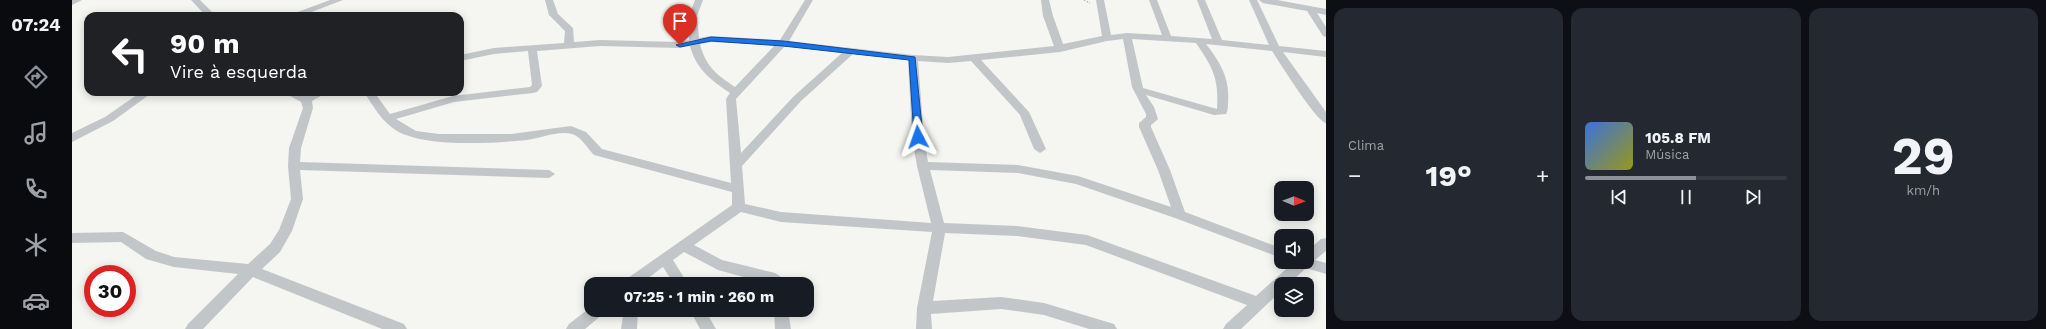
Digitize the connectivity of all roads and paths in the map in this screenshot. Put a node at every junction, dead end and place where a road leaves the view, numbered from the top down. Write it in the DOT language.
graph roads {
  1 [pos="78,0"];
  2 [pos="211,0"];
  3 [pos="339,0"];
  4 [pos="549,0"];
  5 [pos="699,0"];
  6 [pos="809,0"];
  7 [pos="1046,0"];
  8 [pos="1100,0"];
  9 [pos="1153,0"];
  10 [pos="1201,0"];
  11 [pos="1253,0"];
  12 [pos="1263,0"];
  13 [pos="72,2"];
  14 [pos="197,2"];
  15 [pos="1310,9"];
  16 [pos="207,12"];
  17 [pos="312,12"];
  18 [pos="1326,12"];
  19 [pos="1326,34"];
  20 [pos="1127,36"];
  21 [pos="1107,38"];
  22 [pos="1167,38"];
  23 [pos="1198,40"];
  24 [pos="694,42"];
  25 [pos="1218,42"];
  26 [pos="783,44"];
  27 [pos="569,45"];
  28 [pos="1274,47"];
  29 [pos="532,48"];
  30 [pos="1060,49"];
  31 [pos="849,52"];
  32 [pos="1326,54"];
  33 [pos="464,57"];
  34 [pos="913,58"];
  35 [pos="974,59"];
  36 [pos="1138,90"];
  37 [pos="736,92"];
  38 [pos="142,96"];
  39 [pos="297,96"];
  40 [pos="314,96"];
  41 [pos="371,96"];
  42 [pos="306,100"];
  43 [pos="388,118"];
  44 [pos="1326,120"];
  45 [pos="72,138"];
  46 [pos="1040,149"];
  47 [pos="737,164"];
  48 [pos="294,166"];
  49 [pos="923,166"];
  50 [pos="549,174"];
  51 [pos="738,189"];
  52 [pos="739,208"];
  53 [pos="1180,215"];
  54 [pos="939,228"];
  55 [pos="72,238"];
  56 [pos="1326,243"];
  57 [pos="683,245"];
  58 [pos="1274,250"];
  59 [pos="1314,253"];
  60 [pos="665,258"];
  61 [pos="1314,265"];
  62 [pos="1297,269"];
  63 [pos="1326,269"];
  64 [pos="251,270"];
  65 [pos="641,277"];
  66 [pos="677,277"];
  67 [pos="770,277"];
  68 [pos="1258,303"];
  69 [pos="924,308"];
  70 [pos="589,317"];
  71 [pos="630,317"];
  72 [pos="701,317"];
  73 [pos="782,317"];
  74 [pos="193,329"];
  75 [pos="400,329"];
  76 [pos="574,329"];
  77 [pos="629,329"];
  78 [pos="708,329"];
  79 [pos="783,329"];
  80 [pos="924,329"];
  81 [pos="1109,329"];
  82 [pos="1231,329"];
  1 -- 13 [label="street"];
  2 -- 14 [label="street"];
  3 -- 17 [label="street"];
  4 -- 27 [label="street"];
  5 -- 24 [label="street"];
  6 -- 26 [label="street"];
  7 -- 30 [label="street"];
  8 -- 21 [label="street"];
  9 -- 22 [label="street"];
  10 -- 25 [label="street"];
  11 -- 28 [label="street"];
  12 -- 15 [label="street"];
  14 -- 16 [label="street"];
  15 -- 18 [label="street"];
  15 -- 19 [label="street"];
  20 -- 21 [label="street"];
  20 -- 22 [label="street"];
  20 -- 36 [label="street"];
  21 -- 30 [label="street"];
  22 -- 23 [label="street"];
  23 -- 25 [label="street"];
  23 -- 36 [label="street"];
  24 -- 26 [label="street"];
  24 -- 27 [label="street"];
  24 -- 37 [label="street"];
  25 -- 28 [label="street"];
  26 -- 31 [label="street"];
  26 -- 37 [label="street"];
  27 -- 29 [label="street"];
  28 -- 32 [label="street"];
  28 -- 44 [label="street"];
  29 -- 33 [label="street"];
  29 -- 43 [label="street"];
  30 -- 35 [label="street"];
  31 -- 34 [label="street"];
  31 -- 47 [label="street"];
  34 -- 35 [label="street"];
  34 -- 49 [label="street"];
  35 -- 46 [label="street"];
  36 -- 53 [label="street"];
  37 -- 47 [label="street"];
  38 -- 45 [label="street"];
  39 -- 42 [label="street"];
  40 -- 42 [label="street"];
  41 -- 43 [label="street"];
  42 -- 48 [label="street"];
  43 -- 51 [label="street"];
  47 -- 51 [label="street"];
  48 -- 50 [label="street"];
  48 -- 64 [label="street"];
  49 -- 53 [label="street"];
  49 -- 54 [label="street"];
  51 -- 52 [label="street"];
  52 -- 54 [label="street"];
  52 -- 57 [label="street"];
  53 -- 58 [label="street"];
  54 -- 68 [label="street"];
  54 -- 69 [label="street"];
  55 -- 64 [label="street"];
  56 -- 59 [label="street"];
  57 -- 60 [label="street"];
  57 -- 67 [label="street"];
  60 -- 65 [label="street"];
  60 -- 66 [label="street"];
  61 -- 63 [label="street"];
  62 -- 68 [label="street"];
  64 -- 74 [label="street"];
  64 -- 75 [label="street"];
  68 -- 82 [label="street"];
  69 -- 80 [label="street"];
  69 -- 81 [label="street"];
  70 -- 76 [label="street"];
  71 -- 77 [label="street"];
  72 -- 78 [label="street"];
  73 -- 79 [label="street"];
}
